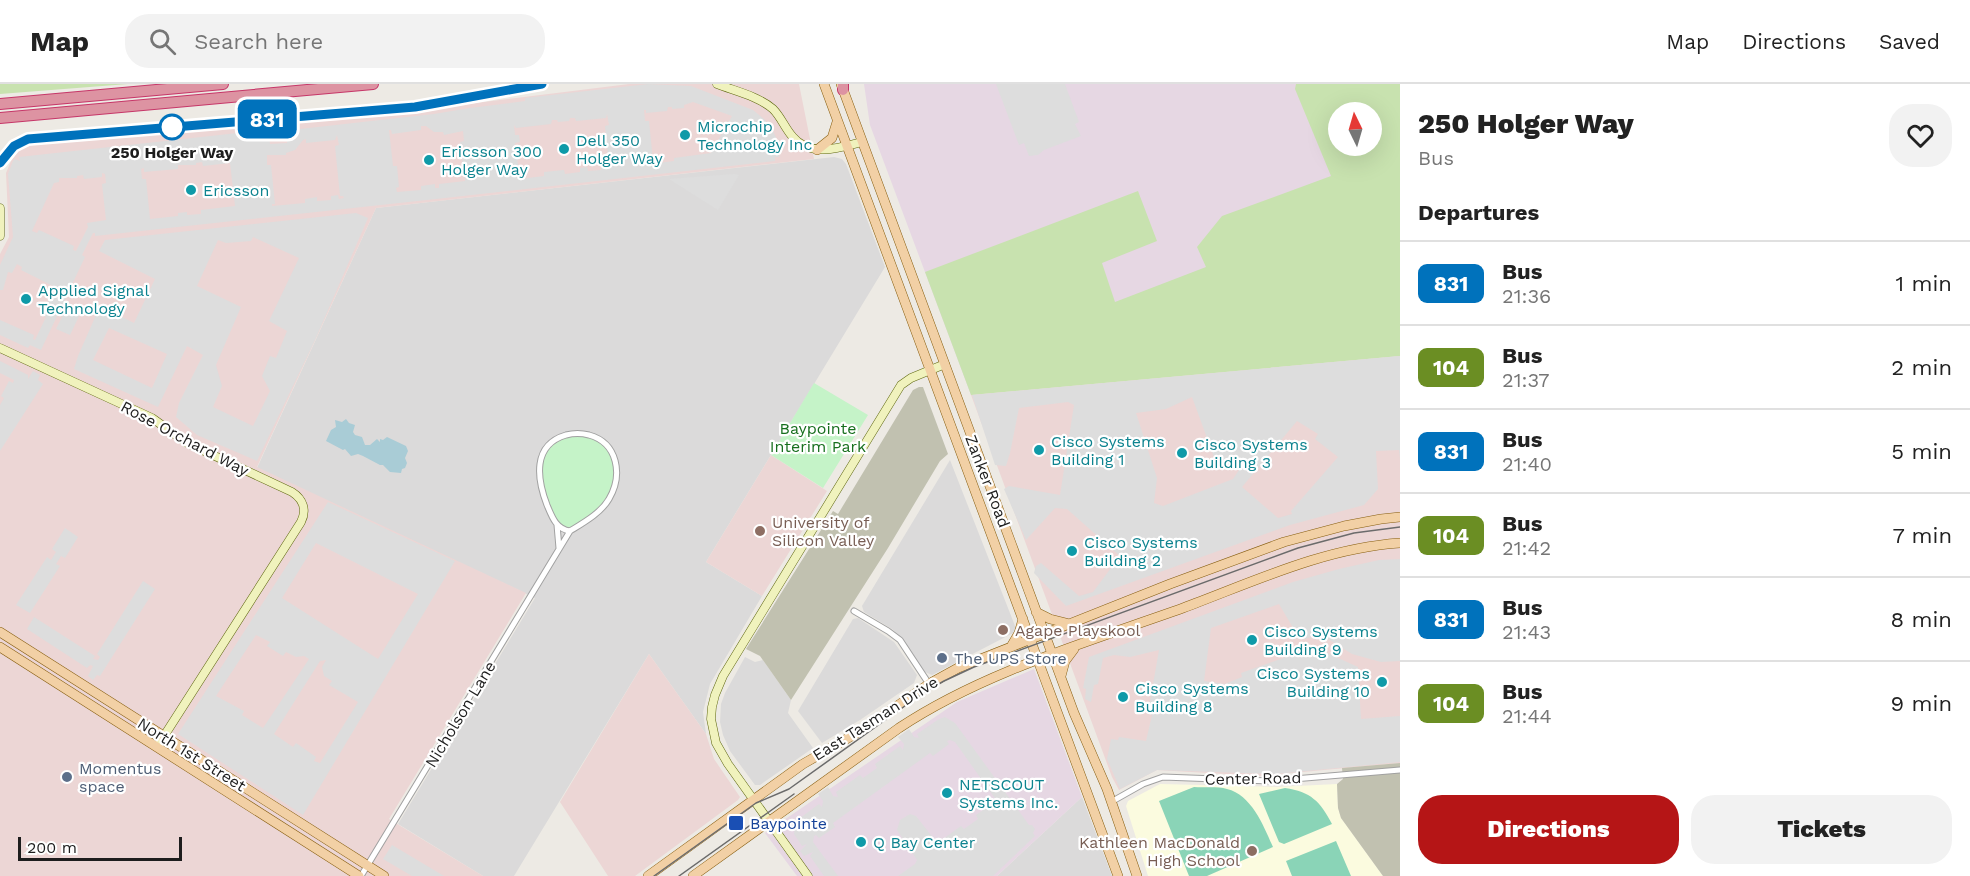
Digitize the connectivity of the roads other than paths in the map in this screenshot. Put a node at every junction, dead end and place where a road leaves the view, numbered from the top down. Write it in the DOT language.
graph roads {
  1 [pos="222,84"];
  2 [pos="374,84"];
  3 [pos="542,84"];
  4 [pos="717,84"];
  5 [pos="824,84"];
  6 [pos="842,86"];
  7 [pos="0,104"];
  8 [pos="0,118"];
  9 [pos="838,120"];
  10 [pos="862,142"];
  11 [pos="846,146"];
  12 [pos="817,150"];
  13 [pos="1,157"];
  14 [pos="0,208"];
  15 [pos="0,236"];
  16 [pos="0,348"];
  17 [pos="945,364"];
  18 [pos="930,370"];
  19 [pos="1400,517"];
  20 [pos="557,525"];
  21 [pos="570,531"];
  22 [pos="1400,543"];
  23 [pos="559,552"];
  24 [pos="854,611"];
  25 [pos="1036,612"];
  26 [pos="1023,619"];
  27 [pos="1070,624"];
  28 [pos="0,632"];
  29 [pos="1044,634"];
  30 [pos="1030,639"];
  31 [pos="1012,645"];
  32 [pos="1077,646"];
  33 [pos="0,647"];
  34 [pos="1053,655"];
  35 [pos="1038,661"];
  36 [pos="1017,669"];
  37 [pos="1061,676"];
  38 [pos="1045,680"];
  39 [pos="930,684"];
  40 [pos="164,736"];
  41 [pos="157,747"];
  42 [pos="1400,770"];
  43 [pos="753,800"];
  44 [pos="1112,802"];
  45 [pos="768,821"];
  46 [pos="367,865"];
  47 [pos="1116,875"];
  48 [pos="360,876"];
  49 [pos="384,876"];
  50 [pos="648,876"];
  51 [pos="693,876"];
  52 [pos="808,876"];
  53 [pos="1137,876"];
  1 -- 7 [label="highway"];
  2 -- 8 [label="highway"];
  3 -- 13 [label="street"];
  4 -- 12 [label="street"];
  5 -- 9 [label="main road, Zanker Road"];
  6 -- 10 [label="main road, Zanker Road"];
  9 -- 11 [label="main road, Zanker Road"];
  9 -- 12 [label="main road"];
  10 -- 11 [label="street"];
  10 -- 17 [label="main road, Zanker Road"];
  11 -- 12 [label="street"];
  11 -- 18 [label="main road, Zanker Road"];
  14 -- 15 [label="street"];
  16 -- 40 [label="street, Rose Orchard Way"];
  17 -- 18 [label="street"];
  17 -- 25 [label="main road, Zanker Road"];
  18 -- 26 [label="main road, Zanker Road"];
  18 -- 43 [label="street"];
  19 -- 27 [label="main road, East Tasman Drive"];
  20 -- 21 [label="street"];
  20 -- 21 [label="street, Nicholson Lane"];
  20 -- 23 [label="street, Nicholson Lane"];
  21 -- 23 [label="street, Nicholson Lane"];
  22 -- 32 [label="main road, East Tasman Drive"];
  23 -- 46 [label="street, Nicholson Lane"];
  24 -- 39 [label="street"];
  25 -- 27 [label="main road"];
  25 -- 29 [label="main road, Zanker Road"];
  26 -- 30 [label="main road, Zanker Road"];
  26 -- 31 [label="main road"];
  27 -- 29 [label="main road, East Tasman Drive"];
  28 -- 40 [label="main road, North 1st Street"];
  29 -- 30 [label="main road, East Tasman Drive"];
  29 -- 34 [label="main road, Zanker Road"];
  30 -- 31 [label="main road, East Tasman Drive"];
  30 -- 35 [label="main road, Zanker Road"];
  31 -- 39 [label="main road, East Tasman Drive"];
  32 -- 34 [label="main road, East Tasman Drive"];
  32 -- 37 [label="main road"];
  33 -- 41 [label="main road, North 1st Street"];
  34 -- 35 [label="main road, East Tasman Drive"];
  34 -- 37 [label="main road, Zanker Road"];
  35 -- 36 [label="main road, East Tasman Drive"];
  35 -- 38 [label="main road, Zanker Road"];
  36 -- 38 [label="main road"];
  36 -- 45 [label="main road, East Tasman Drive"];
  37 -- 44 [label="main road, Zanker Road"];
  38 -- 47 [label="main road, Zanker Road"];
  39 -- 43 [label="main road, East Tasman Drive"];
  40 -- 41 [label="street, Rose Orchard Way"];
  40 -- 46 [label="main road, North 1st Street"];
  41 -- 48 [label="main road, North 1st Street"];
  42 -- 44 [label="street, Center Road"];
  43 -- 45 [label="street"];
  43 -- 50 [label="main road, East Tasman Drive"];
  44 -- 53 [label="main road, Zanker Road"];
  45 -- 51 [label="main road, East Tasman Drive"];
  45 -- 52 [label="street"];
  46 -- 48 [label="street, Nicholson Lane"];
  46 -- 49 [label="main road, North 1st Street"];
}
